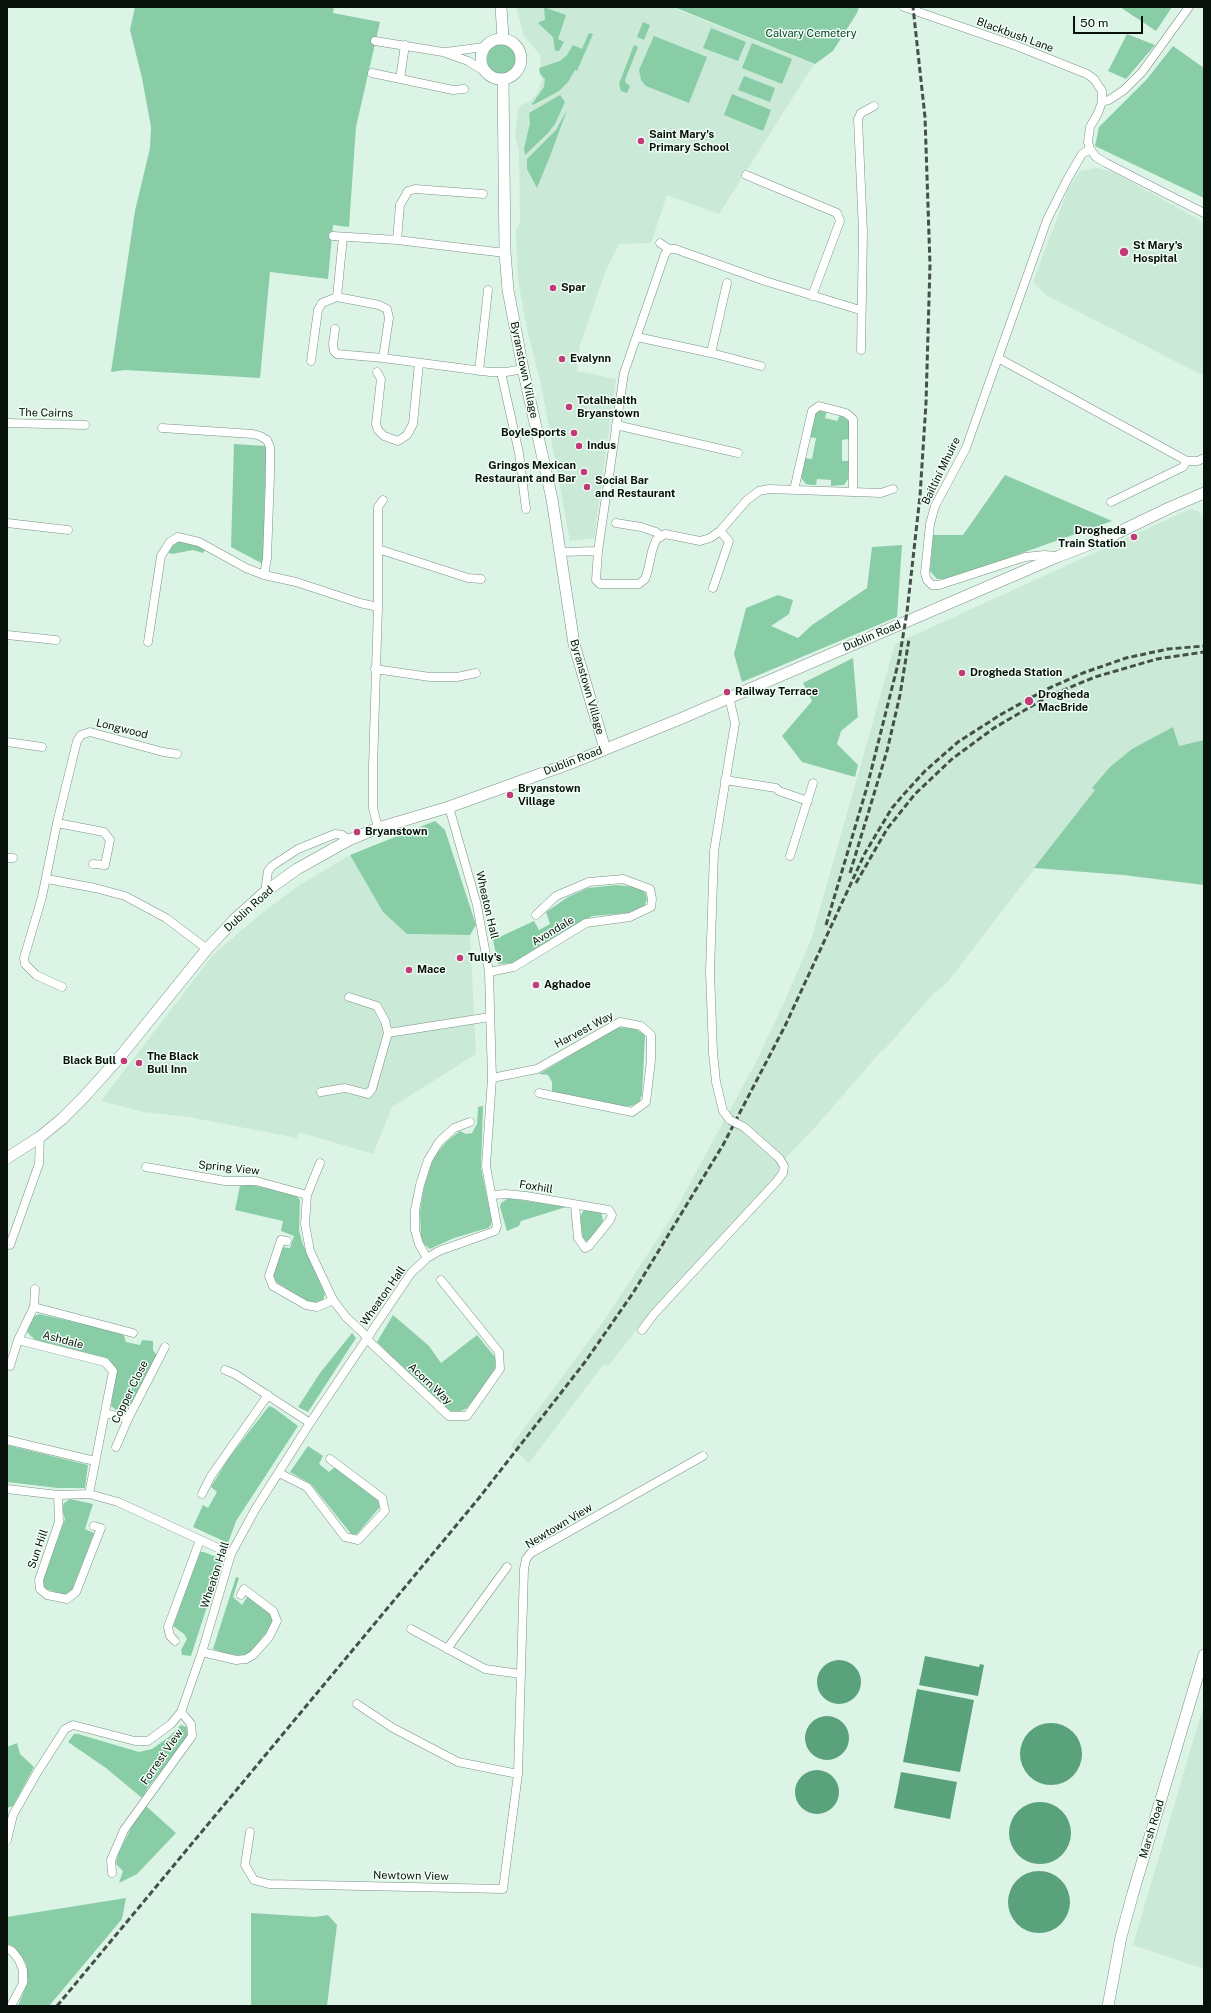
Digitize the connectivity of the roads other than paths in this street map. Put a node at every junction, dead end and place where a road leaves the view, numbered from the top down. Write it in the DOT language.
graph roads {
  1 [pos="501,7"];
  2 [pos="904,7"];
  3 [pos="1189,7"];
  4 [pos="503,38"];
  5 [pos="375,41"];
  6 [pos="405,45"];
  7 [pos="484,47"];
  8 [pos="444,52"];
  9 [pos="372,73"];
  10 [pos="487,73"];
  11 [pos="400,79"];
  12 [pos="503,79"];
  13 [pos="464,89"];
  14 [pos="1102,102"];
  15 [pos="874,106"];
  16 [pos="1090,149"];
  17 [pos="746,175"];
  18 [pos="483,194"];
  19 [pos="1204,213"];
  20 [pos="333,236"];
  21 [pos="343,237"];
  22 [pos="396,240"];
  23 [pos="660,243"];
  24 [pos="669,249"];
  25 [pos="506,253"];
  26 [pos="727,283"];
  27 [pos="488,290"];
  28 [pos="812,296"];
  29 [pos="337,297"];
  30 [pos="860,310"];
  31 [pos="335,329"];
  32 [pos="637,338"];
  33 [pos="861,350"];
  34 [pos="710,353"];
  35 [pos="383,358"];
  36 [pos="998,358"];
  37 [pos="311,361"];
  38 [pos="419,363"];
  39 [pos="761,366"];
  40 [pos="523,369"];
  41 [pos="479,371"];
  42 [pos="377,372"];
  43 [pos="501,372"];
  44 [pos="7,423"];
  45 [pos="85,424"];
  46 [pos="616,425"];
  47 [pos="162,428"];
  48 [pos="738,453"];
  49 [pos="1204,458"];
  50 [pos="1187,461"];
  51 [pos="893,489"];
  52 [pos="794,490"];
  53 [pos="853,492"];
  54 [pos="1203,496"];
  55 [pos="383,500"];
  56 [pos="1111,502"];
  57 [pos="526,509"];
  58 [pos="7,523"];
  59 [pos="616,523"];
  60 [pos="68,530"];
  61 [pos="720,531"];
  62 [pos="661,536"];
  63 [pos="378,549"];
  64 [pos="598,551"];
  65 [pos="560,552"];
  66 [pos="1059,556"];
  67 [pos="264,575"];
  68 [pos="481,579"];
  69 [pos="713,588"];
  70 [pos="378,607"];
  71 [pos="7,635"];
  72 [pos="56,640"];
  73 [pos="148,642"];
  74 [pos="375,669"];
  75 [pos="476,673"];
  76 [pos="729,697"];
  77 [pos="7,742"];
  78 [pos="42,746"];
  79 [pos="605,749"];
  80 [pos="177,754"];
  81 [pos="726,780"];
  82 [pos="813,783"];
  83 [pos="808,800"];
  84 [pos="449,807"];
  85 [pos="57,823"];
  86 [pos="378,828"];
  87 [pos="349,840"];
  88 [pos="790,856"];
  89 [pos="92,864"];
  90 [pos="47,879"];
  91 [pos="265,892"];
  92 [pos="536,915"];
  93 [pos="208,949"];
  94 [pos="489,972"];
  95 [pos="62,987"];
  96 [pos="349,997"];
  97 [pos="490,1017"];
  98 [pos="388,1033"];
  99 [pos="492,1078"];
  100 [pos="321,1092"];
  101 [pos="539,1093"];
  102 [pos="470,1122"];
  103 [pos="40,1137"];
  104 [pos="7,1158"];
  105 [pos="320,1163"];
  106 [pos="146,1167"];
  107 [pos="307,1195"];
  108 [pos="493,1196"];
  109 [pos="575,1205"];
  110 [pos="287,1241"];
  111 [pos="10,1245"];
  112 [pos="427,1258"];
  113 [pos="441,1280"];
  114 [pos="35,1289"];
  115 [pos="333,1300"];
  116 [pos="34,1307"];
  117 [pos="642,1330"];
  118 [pos="133,1333"];
  119 [pos="367,1338"];
  120 [pos="18,1340"];
  121 [pos="165,1347"];
  122 [pos="10,1366"];
  123 [pos="225,1370"];
  124 [pos="268,1395"];
  125 [pos="105,1414"];
  126 [pos="128,1419"];
  127 [pos="310,1423"];
  128 [pos="7,1440"];
  129 [pos="116,1448"];
  130 [pos="703,1456"];
  131 [pos="330,1459"];
  132 [pos="95,1461"];
  133 [pos="280,1473"];
  134 [pos="7,1489"];
  135 [pos="89,1494"];
  136 [pos="202,1494"];
  137 [pos="58,1495"];
  138 [pos="94,1526"];
  139 [pos="200,1540"];
  140 [pos="231,1554"];
  141 [pos="507,1567"];
  142 [pos="241,1595"];
  143 [pos="411,1629"];
  144 [pos="175,1641"];
  145 [pos="447,1649"];
  146 [pos="202,1652"];
  147 [pos="1204,1655"];
  148 [pos="520,1674"];
  149 [pos="357,1704"];
  150 [pos="181,1712"];
  151 [pos="518,1774"];
  152 [pos="10,1814"];
  153 [pos="250,1832"];
  154 [pos="7,1840"];
  155 [pos="112,1873"];
  156 [pos="7,1949"];
  157 [pos="11,2006"];
  158 [pos="1108,2006"];
  1 -- 4 [label="main road"];
  2 -- 14 [label="street, Blackbush Lane"];
  3 -- 14 [label="street"];
  4 -- 7 [label="main road"];
  4 -- 12 [label="main road"];
  5 -- 6 [label="street"];
  6 -- 8 [label="street"];
  6 -- 11 [label="street"];
  7 -- 8 [label="street"];
  7 -- 10 [label="main road"];
  8 -- 10 [label="street"];
  9 -- 11 [label="street"];
  10 -- 12 [label="main road"];
  11 -- 13 [label="street"];
  12 -- 25 [label="main road, Byranstown Village"];
  14 -- 16 [label="street"];
  15 -- 30 [label="street"];
  16 -- 19 [label="street"];
  16 -- 36 [label="street, Bailtíní Mhuire"];
  17 -- 28 [label="street"];
  18 -- 22 [label="street"];
  20 -- 21 [label="street"];
  21 -- 22 [label="street"];
  21 -- 29 [label="street"];
  22 -- 25 [label="street"];
  23 -- 24 [label="street"];
  24 -- 28 [label="street"];
  24 -- 32 [label="street"];
  25 -- 40 [label="main road, Byranstown Village"];
  26 -- 34 [label="street"];
  27 -- 41 [label="street"];
  28 -- 30 [label="street"];
  29 -- 35 [label="street"];
  29 -- 37 [label="street"];
  30 -- 33 [label="street"];
  31 -- 35 [label="street"];
  32 -- 34 [label="street"];
  32 -- 46 [label="street"];
  34 -- 39 [label="street"];
  35 -- 38 [label="street"];
  36 -- 50 [label="street"];
  36 -- 66 [label="street, Bailtíní Mhuire"];
  38 -- 41 [label="street"];
  38 -- 42 [label="street"];
  40 -- 43 [label="street"];
  40 -- 65 [label="main road, Byranstown Village"];
  41 -- 43 [label="street"];
  43 -- 57 [label="street"];
  44 -- 45 [label="street, The Cairns"];
  46 -- 48 [label="street"];
  46 -- 64 [label="street"];
  47 -- 67 [label="street"];
  49 -- 50 [label="street"];
  50 -- 56 [label="street"];
  51 -- 53 [label="street"];
  52 -- 53 [label="street"];
  52 -- 53 [label="street"];
  52 -- 61 [label="street"];
  54 -- 66 [label="main road, Dublin Road"];
  55 -- 63 [label="street"];
  58 -- 60 [label="street"];
  59 -- 62 [label="street"];
  61 -- 62 [label="street"];
  61 -- 69 [label="street"];
  62 -- 64 [label="street"];
  63 -- 68 [label="street"];
  63 -- 70 [label="street"];
  64 -- 65 [label="street"];
  65 -- 79 [label="main road, Byranstown Village"];
  66 -- 76 [label="main road, Dublin Road"];
  67 -- 70 [label="street"];
  67 -- 73 [label="street"];
  70 -- 74 [label="street"];
  71 -- 72 [label="street"];
  74 -- 75 [label="street"];
  74 -- 86 [label="street"];
  76 -- 79 [label="main road, Dublin Road"];
  76 -- 81 [label="street"];
  77 -- 78 [label="street"];
  79 -- 84 [label="main road, Dublin Road"];
  80 -- 85 [label="street, Longwood"];
  81 -- 83 [label="street"];
  81 -- 117 [label="street, bridge"];
  82 -- 83 [label="street"];
  83 -- 88 [label="street"];
  84 -- 86 [label="main road, Dublin Road"];
  84 -- 94 [label="street, Wheaton Hall"];
  85 -- 89 [label="street"];
  85 -- 90 [label="street, Longwood"];
  86 -- 87 [label="main road, Dublin Road"];
  87 -- 91 [label="main road, Dublin Road"];
  87 -- 91 [label="street"];
  90 -- 93 [label="street"];
  90 -- 95 [label="street, Longwood"];
  91 -- 93 [label="main road, Dublin Road"];
  92 -- 94 [label="street, Avondale"];
  93 -- 103 [label="main road, Dublin Road"];
  94 -- 97 [label="street, Wheaton Hall"];
  96 -- 98 [label="street"];
  97 -- 98 [label="street"];
  97 -- 99 [label="street, Wheaton Hall"];
  98 -- 100 [label="street"];
  99 -- 101 [label="street, Harvest Way"];
  99 -- 108 [label="street, Wheaton Hall"];
  102 -- 112 [label="street"];
  103 -- 104 [label="main road, Dublin Road"];
  103 -- 111 [label="street"];
  105 -- 107 [label="street"];
  106 -- 107 [label="street, Spring View"];
  107 -- 115 [label="street"];
  108 -- 109 [label="street, Foxhill"];
  108 -- 112 [label="street, Wheaton Hall"];
  109 -- 109 [label="street, Foxhill"];
  110 -- 115 [label="street"];
  112 -- 119 [label="street, Wheaton Hall"];
  113 -- 119 [label="street, Acorn Way"];
  114 -- 116 [label="street"];
  115 -- 119 [label="street"];
  116 -- 118 [label="street"];
  116 -- 120 [label="street"];
  119 -- 127 [label="street, Wheaton Hall"];
  120 -- 122 [label="street"];
  120 -- 125 [label="street, Ashdale"];
  121 -- 126 [label="street, Copper Close"];
  123 -- 124 [label="street"];
  124 -- 127 [label="street"];
  124 -- 136 [label="street"];
  125 -- 126 [label="street"];
  125 -- 132 [label="street, Ashdale"];
  126 -- 129 [label="street, Copper Close"];
  127 -- 133 [label="street, Wheaton Hall"];
  128 -- 132 [label="street"];
  130 -- 148 [label="street, Newtown View"];
  131 -- 133 [label="street"];
  132 -- 135 [label="street, Ashdale"];
  133 -- 140 [label="street, Wheaton Hall"];
  134 -- 137 [label="street"];
  135 -- 137 [label="street"];
  135 -- 139 [label="street"];
  137 -- 138 [label="street, Sun Hill"];
  139 -- 140 [label="street"];
  139 -- 144 [label="street"];
  140 -- 146 [label="street, Wheaton Hall"];
  141 -- 145 [label="street"];
  142 -- 146 [label="street"];
  143 -- 145 [label="street"];
  145 -- 148 [label="street"];
  146 -- 150 [label="street, Wheaton Hall"];
  147 -- 158 [label="main road, Marsh Road"];
  148 -- 151 [label="street, Newtown View"];
  149 -- 151 [label="street"];
  150 -- 152 [label="street, Forrest View"];
  150 -- 155 [label="street, Forrest View"];
  151 -- 153 [label="street, Newtown View"];
  152 -- 154 [label="street, Forrest View"];
  156 -- 157 [label="street"];
}
